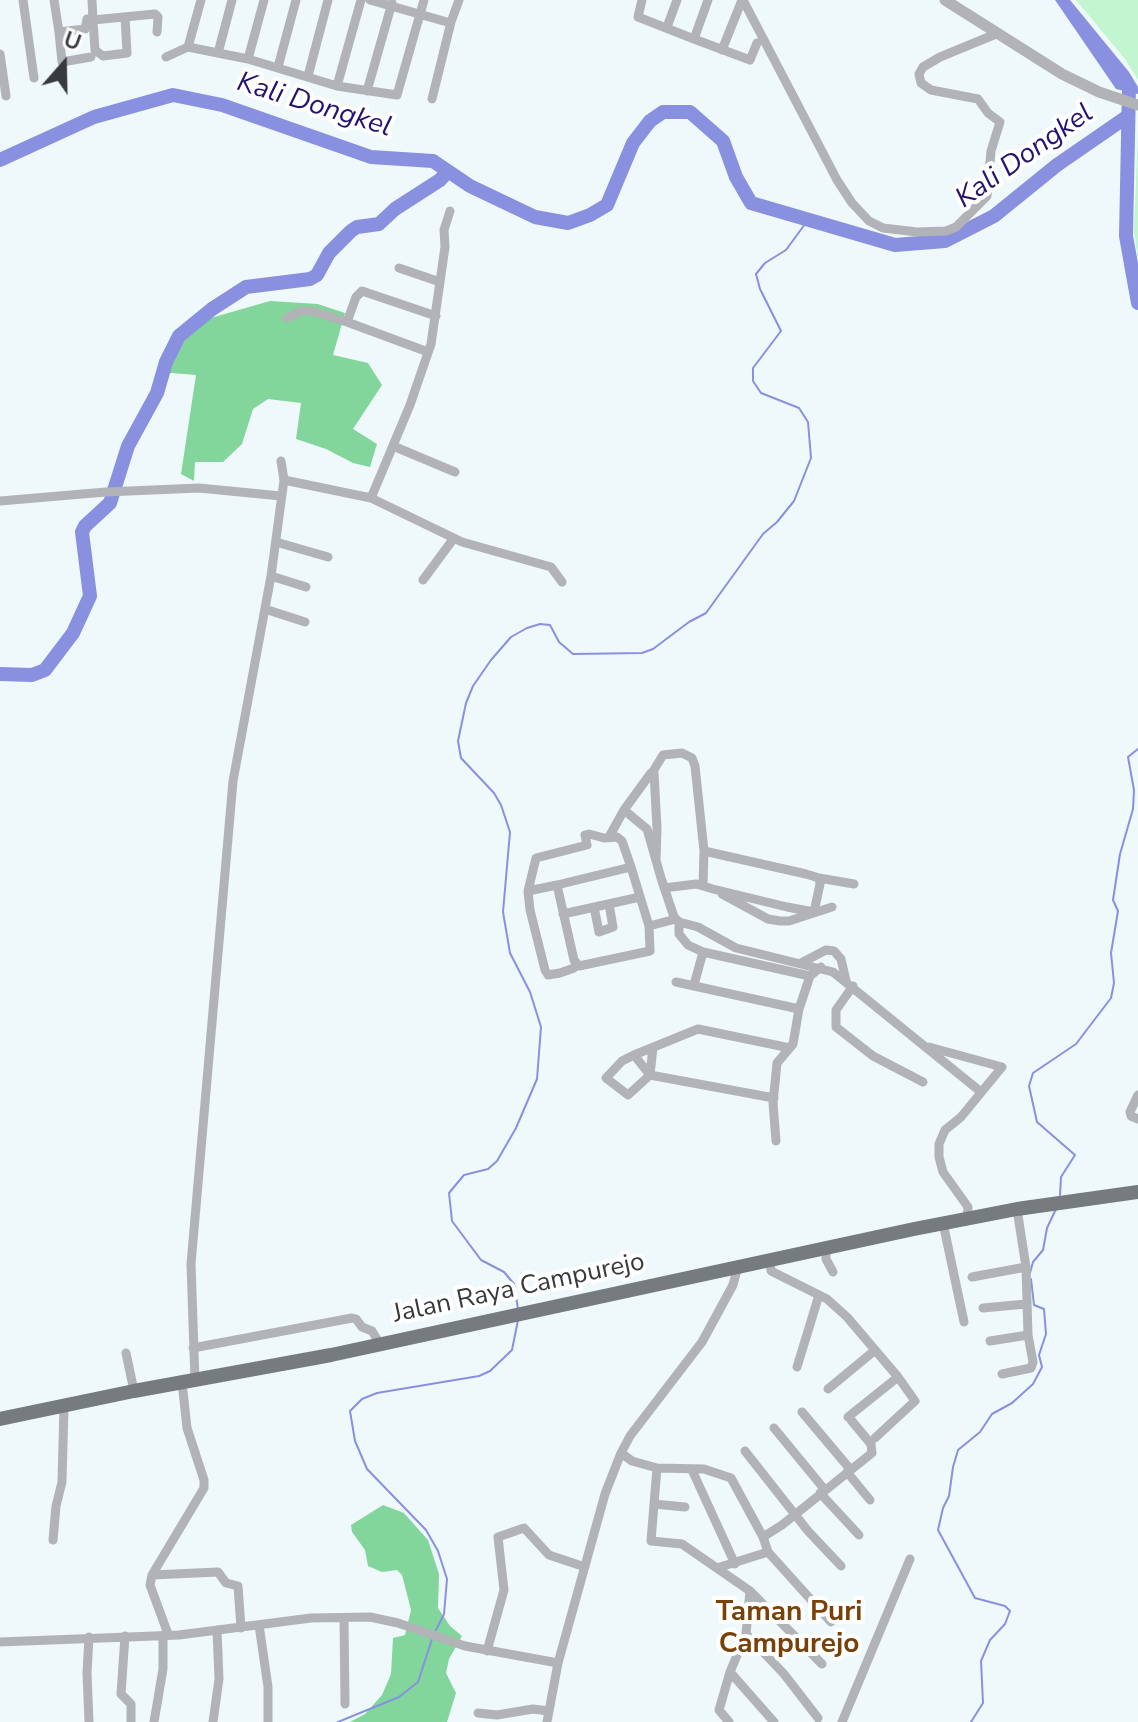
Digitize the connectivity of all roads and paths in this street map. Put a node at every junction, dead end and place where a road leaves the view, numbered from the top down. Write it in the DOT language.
graph roads {
  1 [pos="23,0"];
  2 [pos="54,0"];
  3 [pos="85,0"];
  4 [pos="92,0"];
  5 [pos="201,0"];
  6 [pos="232,0"];
  7 [pos="264,0"];
  8 [pos="296,0"];
  9 [pos="328,0"];
  10 [pos="361,0"];
  11 [pos="370,0"];
  12 [pos="424,0"];
  13 [pos="459,0"];
  14 [pos="642,0"];
  15 [pos="677,0"];
  16 [pos="708,0"];
  17 [pos="743,0"];
  18 [pos="945,0"];
  19 [pos="392,3"];
  20 [pos="420,14"];
  21 [pos="125,17"];
  22 [pos="93,20"];
  23 [pos="451,22"];
  24 [pos="667,27"];
  25 [pos="59,32"];
  26 [pos="157,32"];
  27 [pos="996,34"];
  28 [pos="694,39"];
  29 [pos="757,43"];
  30 [pos="188,47"];
  31 [pos="722,50"];
  32 [pos="218,53"];
  33 [pos="0,54"];
  34 [pos="91,57"];
  35 [pos="166,57"];
  36 [pos="248,59"];
  37 [pos="278,67"];
  38 [pos="308,76"];
  39 [pos="34,78"];
  40 [pos="337,86"];
  41 [pos="367,91"];
  42 [pos="6,96"];
  43 [pos="432,99"];
  44 [pos="1138,105"];
  45 [pos="450,211"];
  46 [pos="399,268"];
  47 [pos="440,282"];
  48 [pos="436,316"];
  49 [pos="287,318"];
  50 [pos="347,322"];
  51 [pos="428,352"];
  52 [pos="393,446"];
  53 [pos="281,461"];
  54 [pos="455,472"];
  55 [pos="284,480"];
  56 [pos="281,496"];
  57 [pos="371,498"];
  58 [pos="0,501"];
  59 [pos="454,538"];
  60 [pos="276,542"];
  61 [pos="328,557"];
  62 [pos="271,576"];
  63 [pos="423,580"];
  64 [pos="562,582"];
  65 [pos="306,587"];
  66 [pos="265,609"];
  67 [pos="305,622"];
  68 [pos="652,773"];
  69 [pos="624,810"];
  70 [pos="656,817"];
  71 [pos="647,829"];
  72 [pos="606,838"];
  73 [pos="704,851"];
  74 [pos="656,860"];
  75 [pos="631,867"];
  76 [pos="819,878"];
  77 [pos="854,884"];
  78 [pos="557,885"];
  79 [pos="703,886"];
  80 [pos="664,888"];
  81 [pos="715,890"];
  82 [pos="528,891"];
  83 [pos="640,897"];
  84 [pos="609,904"];
  85 [pos="594,907"];
  86 [pos="832,907"];
  87 [pos="814,912"];
  88 [pos="563,914"];
  89 [pos="677,921"];
  90 [pos="649,926"];
  91 [pos="703,952"];
  92 [pos="768,961"];
  93 [pos="801,963"];
  94 [pos="576,964"];
  95 [pos="821,967"];
  96 [pos="810,976"];
  97 [pos="676,982"];
  98 [pos="850,984"];
  99 [pos="694,985"];
  100 [pos="799,1009"];
  101 [pos="925,1046"];
  102 [pos="653,1047"];
  103 [pos="790,1048"];
  104 [pos="634,1055"];
  105 [pos="650,1075"];
  106 [pos="923,1082"];
  107 [pos="981,1092"];
  108 [pos="1138,1095"];
  109 [pos="774,1098"];
  110 [pos="1138,1119"];
  111 [pos="776,1141"];
  112 [pos="1138,1192"];
  113 [pos="1017,1209"];
  114 [pos="967,1219"];
  115 [pos="943,1223"];
  116 [pos="826,1248"];
  117 [pos="770,1259"];
  118 [pos="738,1266"];
  119 [pos="1026,1267"];
  120 [pos="833,1272"];
  121 [pos="972,1277"];
  122 [pos="819,1295"];
  123 [pos="1026,1304"];
  124 [pos="983,1308"];
  125 [pos="964,1322"];
  126 [pos="1028,1335"];
  127 [pos="990,1341"];
  128 [pos="380,1344"];
  129 [pos="193,1348"];
  130 [pos="874,1351"];
  131 [pos="126,1353"];
  132 [pos="797,1367"];
  133 [pos="1002,1374"];
  134 [pos="898,1377"];
  135 [pos="188,1381"];
  136 [pos="828,1389"];
  137 [pos="134,1391"];
  138 [pos="64,1406"];
  139 [pos="802,1412"];
  140 [pos="0,1419"];
  141 [pos="774,1428"];
  142 [pos="875,1438"];
  143 [pos="745,1451"];
  144 [pos="621,1453"];
  145 [pos="657,1468"];
  146 [pos="692,1470"];
  147 [pos="849,1470"];
  148 [pos="823,1492"];
  149 [pos="870,1500"];
  150 [pos="654,1504"];
  151 [pos="685,1507"];
  152 [pos="796,1513"];
  153 [pos="859,1535"];
  154 [pos="763,1537"];
  155 [pos="53,1540"];
  156 [pos="768,1552"];
  157 [pos="910,1559"];
  158 [pos="735,1564"];
  159 [pos="841,1566"];
  160 [pos="585,1567"];
  161 [pos="717,1568"];
  162 [pos="152,1575"];
  163 [pos="750,1591"];
  164 [pos="344,1618"];
  165 [pos="831,1622"];
  166 [pos="259,1625"];
  167 [pos="239,1628"];
  168 [pos="217,1630"];
  169 [pos="746,1634"];
  170 [pos="166,1635"];
  171 [pos="125,1636"];
  172 [pos="89,1637"];
  173 [pos="0,1642"];
  174 [pos="487,1651"];
  175 [pos="558,1663"];
  176 [pos="822,1664"];
  177 [pos="730,1672"];
  178 [pos="345,1704"];
  179 [pos="549,1711"];
  180 [pos="478,1713"];
  181 [pos="818,1718"];
  182 [pos="89,1722"];
  183 [pos="131,1722"];
  184 [pos="154,1722"];
  185 [pos="213,1722"];
  186 [pos="268,1722"];
  187 [pos="547,1722"];
  188 [pos="729,1722"];
  189 [pos="774,1722"];
  190 [pos="842,1722"];
  1 -- 39 [label="street"];
  2 -- 25 [label="street"];
  3 -- 25 [label="street"];
  4 -- 22 [label="street"];
  5 -- 30 [label="street"];
  6 -- 32 [label="street"];
  7 -- 36 [label="street"];
  8 -- 37 [label="street"];
  9 -- 38 [label="street"];
  10 -- 40 [label="street"];
  11 -- 19 [label="street"];
  12 -- 20 [label="street"];
  13 -- 23 [label="street"];
  14 -- 24 [label="street"];
  15 -- 24 [label="street"];
  16 -- 28 [label="street"];
  17 -- 27 [label="street"];
  17 -- 31 [label="street"];
  18 -- 27 [label="street"];
  19 -- 20 [label="street"];
  19 -- 41 [label="street"];
  20 -- 23 [label="street"];
  20 -- 41 [label="street"];
  21 -- 22 [label="street"];
  21 -- 22 [label="street"];
  21 -- 26 [label="street"];
  23 -- 43 [label="street"];
  24 -- 28 [label="street"];
  25 -- 34 [label="street"];
  27 -- 44 [label="street"];
  28 -- 31 [label="street"];
  29 -- 31 [label="street"];
  30 -- 32 [label="street"];
  30 -- 35 [label="street"];
  32 -- 36 [label="street"];
  33 -- 42 [label="street"];
  36 -- 37 [label="street"];
  37 -- 38 [label="street"];
  38 -- 40 [label="street"];
  40 -- 41 [label="street"];
  45 -- 47 [label="street"];
  46 -- 47 [label="street"];
  47 -- 48 [label="street"];
  48 -- 50 [label="street"];
  48 -- 51 [label="street"];
  49 -- 50 [label="street"];
  50 -- 51 [label="street"];
  51 -- 52 [label="street"];
  52 -- 54 [label="street"];
  52 -- 57 [label="street"];
  53 -- 55 [label="street"];
  55 -- 56 [label="street"];
  55 -- 57 [label="street"];
  56 -- 58 [label="street"];
  56 -- 60 [label="street"];
  57 -- 59 [label="street"];
  59 -- 63 [label="street"];
  59 -- 64 [label="street"];
  60 -- 61 [label="street"];
  60 -- 62 [label="street"];
  62 -- 65 [label="street"];
  62 -- 66 [label="street"];
  66 -- 67 [label="street"];
  66 -- 129 [label="street"];
  68 -- 69 [label="street"];
  68 -- 70 [label="street"];
  68 -- 73 [label="street"];
  69 -- 71 [label="street"];
  69 -- 72 [label="street"];
  70 -- 71 [label="street"];
  70 -- 74 [label="street"];
  71 -- 74 [label="street"];
  72 -- 75 [label="street"];
  72 -- 82 [label="street"];
  73 -- 76 [label="street"];
  73 -- 79 [label="street"];
  74 -- 80 [label="street"];
  75 -- 78 [label="street"];
  75 -- 83 [label="street"];
  76 -- 77 [label="street"];
  76 -- 87 [label="street"];
  78 -- 82 [label="street"];
  78 -- 88 [label="street"];
  79 -- 80 [label="street"];
  79 -- 81 [label="street"];
  80 -- 89 [label="street"];
  81 -- 87 [label="street"];
  81 -- 87 [label="street"];
  82 -- 94 [label="street"];
  83 -- 84 [label="street"];
  83 -- 90 [label="street"];
  84 -- 85 [label="street"];
  84 -- 85 [label="street"];
  85 -- 88 [label="street"];
  86 -- 87 [label="street"];
  88 -- 94 [label="street"];
  89 -- 90 [label="street"];
  89 -- 91 [label="street"];
  89 -- 92 [label="street"];
  90 -- 94 [label="street"];
  91 -- 92 [label="street"];
  91 -- 99 [label="street"];
  92 -- 93 [label="street"];
  92 -- 96 [label="street"];
  93 -- 95 [label="street"];
  93 -- 98 [label="street"];
  95 -- 96 [label="street"];
  95 -- 98 [label="street"];
  96 -- 100 [label="street"];
  97 -- 99 [label="street"];
  98 -- 101 [label="street"];
  98 -- 106 [label="street"];
  99 -- 100 [label="street"];
  100 -- 103 [label="street"];
  101 -- 107 [label="street"];
  101 -- 107 [label="street"];
  102 -- 103 [label="street"];
  102 -- 104 [label="street"];
  102 -- 105 [label="street"];
  103 -- 109 [label="street"];
  104 -- 105 [label="street"];
  104 -- 105 [label="street"];
  105 -- 109 [label="street"];
  107 -- 114 [label="street"];
  108 -- 110 [label="street"];
  109 -- 111 [label="street"];
  112 -- 113 [label="main road, Jalan Raya Campurejo"];
  113 -- 114 [label="main road, Jalan Raya Campurejo"];
  113 -- 119 [label="street"];
  114 -- 115 [label="main road, Jalan Raya Campurejo"];
  115 -- 116 [label="main road, Jalan Raya Campurejo"];
  115 -- 125 [label="street"];
  116 -- 117 [label="main road, Jalan Raya Campurejo"];
  116 -- 120 [label="street"];
  117 -- 118 [label="main road, Jalan Raya Campurejo"];
  117 -- 122 [label="street"];
  118 -- 128 [label="main road, Jalan Raya Campurejo"];
  118 -- 144 [label="street"];
  119 -- 121 [label="street"];
  119 -- 123 [label="street"];
  122 -- 130 [label="street"];
  122 -- 132 [label="street"];
  123 -- 124 [label="street"];
  123 -- 126 [label="street"];
  126 -- 127 [label="street"];
  126 -- 133 [label="street"];
  128 -- 129 [label="street"];
  128 -- 135 [label="main road, Jalan Raya Campurejo"];
  129 -- 135 [label="street"];
  130 -- 134 [label="street"];
  130 -- 136 [label="street"];
  131 -- 137 [label="street"];
  134 -- 142 [label="street"];
  134 -- 147 [label="street"];
  135 -- 137 [label="main road, Jalan Raya Campurejo"];
  135 -- 162 [label="street"];
  137 -- 138 [label="main road, Jalan Raya Campurejo"];
  138 -- 140 [label="main road, Jalan Raya Campurejo"];
  138 -- 155 [label="street"];
  139 -- 147 [label="street"];
  141 -- 148 [label="street"];
  143 -- 152 [label="street"];
  144 -- 145 [label="street"];
  144 -- 160 [label="street"];
  145 -- 146 [label="street"];
  145 -- 150 [label="street"];
  146 -- 154 [label="street"];
  146 -- 158 [label="street"];
  147 -- 148 [label="street"];
  147 -- 149 [label="street"];
  148 -- 152 [label="street"];
  148 -- 153 [label="street"];
  150 -- 151 [label="street"];
  150 -- 161 [label="street"];
  152 -- 154 [label="street"];
  152 -- 159 [label="street"];
  154 -- 156 [label="street"];
  156 -- 158 [label="street"];
  156 -- 165 [label="street"];
  157 -- 190 [label="street"];
  158 -- 161 [label="street"];
  160 -- 174 [label="street"];
  160 -- 175 [label="street"];
  161 -- 163 [label="street"];
  162 -- 167 [label="street"];
  162 -- 170 [label="street"];
  163 -- 169 [label="street"];
  163 -- 176 [label="street"];
  164 -- 166 [label="street"];
  164 -- 174 [label="street"];
  164 -- 178 [label="street"];
  166 -- 167 [label="street"];
  166 -- 186 [label="street"];
  167 -- 168 [label="street"];
  168 -- 170 [label="street"];
  168 -- 185 [label="street"];
  169 -- 177 [label="street"];
  169 -- 181 [label="street"];
  170 -- 171 [label="street"];
  170 -- 184 [label="street"];
  171 -- 172 [label="street"];
  171 -- 183 [label="street"];
  172 -- 173 [label="street"];
  172 -- 182 [label="street"];
  174 -- 175 [label="street"];
  175 -- 179 [label="street"];
  177 -- 188 [label="street"];
  177 -- 189 [label="street"];
  179 -- 180 [label="street"];
  179 -- 187 [label="street"];
}
